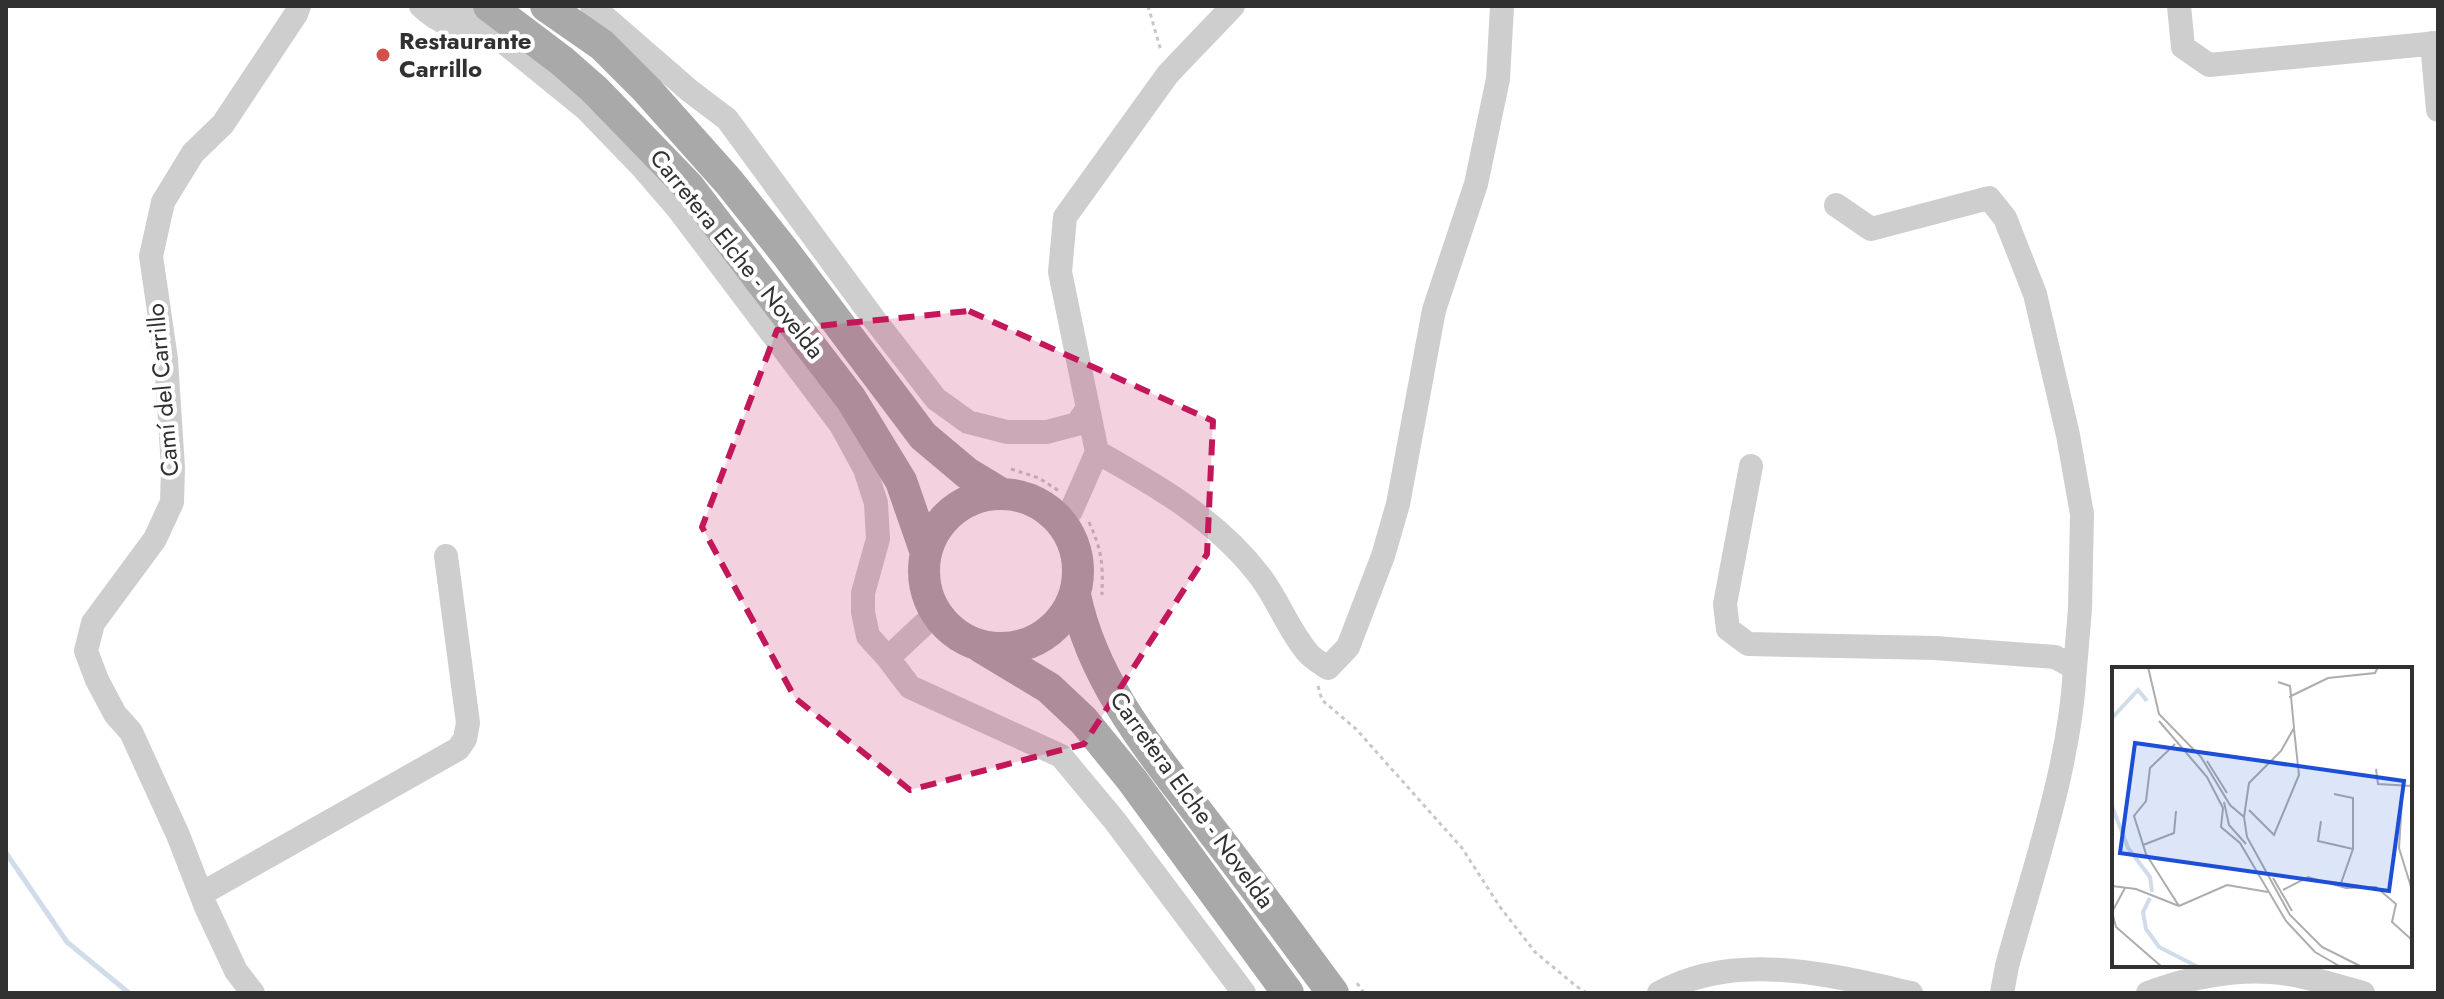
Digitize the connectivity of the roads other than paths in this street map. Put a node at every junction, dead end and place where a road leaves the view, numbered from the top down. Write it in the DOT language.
graph roads {
  1 [pos="299,6"];
  2 [pos="421,6"];
  3 [pos="455,6"];
  4 [pos="546,6"];
  5 [pos="592,6"];
  6 [pos="1233,6"];
  7 [pos="1502,6"];
  8 [pos="2179,6"];
  9 [pos="490,18"];
  10 [pos="2435,43"];
  11 [pos="2438,110"];
  12 [pos="1836,205"];
  13 [pos="1088,408"];
  14 [pos="1097,452"];
  15 [pos="1751,466"];
  16 [pos="1000,493"];
  17 [pos="1061,521"];
  18 [pos="925,550"];
  19 [pos="446,556"];
  20 [pos="1075,595"];
  21 [pos="935,614"];
  22 [pos="978,645"];
  23 [pos="888,658"];
  24 [pos="2075,668"];
  25 [pos="201,894"];
  26 [pos="253,993"];
  27 [pos="1244,993"];
  28 [pos="1288,993"];
  29 [pos="1333,993"];
  30 [pos="1659,993"];
  31 [pos="1911,993"];
  32 [pos="2002,993"];
  33 [pos="2148,993"];
  34 [pos="2363,993"];
  1 -- 25 [label="street, Camí del Carrillo"];
  2 -- 9 [label="street"];
  3 -- 9 [label="street"];
  4 -- 16 [label="main road, Carretera Elche - Novelda"];
  5 -- 13 [label="street"];
  6 -- 13 [label="street"];
  7 -- 14 [label="street"];
  8 -- 10 [label="street"];
  9 -- 18 [label="main road, Carretera Elche - Novelda"];
  9 -- 23 [label="street"];
  10 -- 11 [label="street"];
  12 -- 24 [label="street"];
  13 -- 14 [label="street"];
  14 -- 17 [label="street"];
  15 -- 24 [label="street"];
  16 -- 17 [label="main road"];
  16 -- 18 [label="main road"];
  17 -- 20 [label="main road"];
  18 -- 21 [label="main road"];
  19 -- 25 [label="street"];
  20 -- 22 [label="main road"];
  20 -- 29 [label="main road, Carretera Elche - Novelda"];
  21 -- 22 [label="main road"];
  21 -- 23 [label="street"];
  22 -- 28 [label="main road, Carretera Elche - Novelda"];
  23 -- 27 [label="street"];
  24 -- 32 [label="street"];
  25 -- 26 [label="street, Camí del Carrillo"];
  30 -- 31 [label="street"];
  33 -- 34 [label="street"];
}
